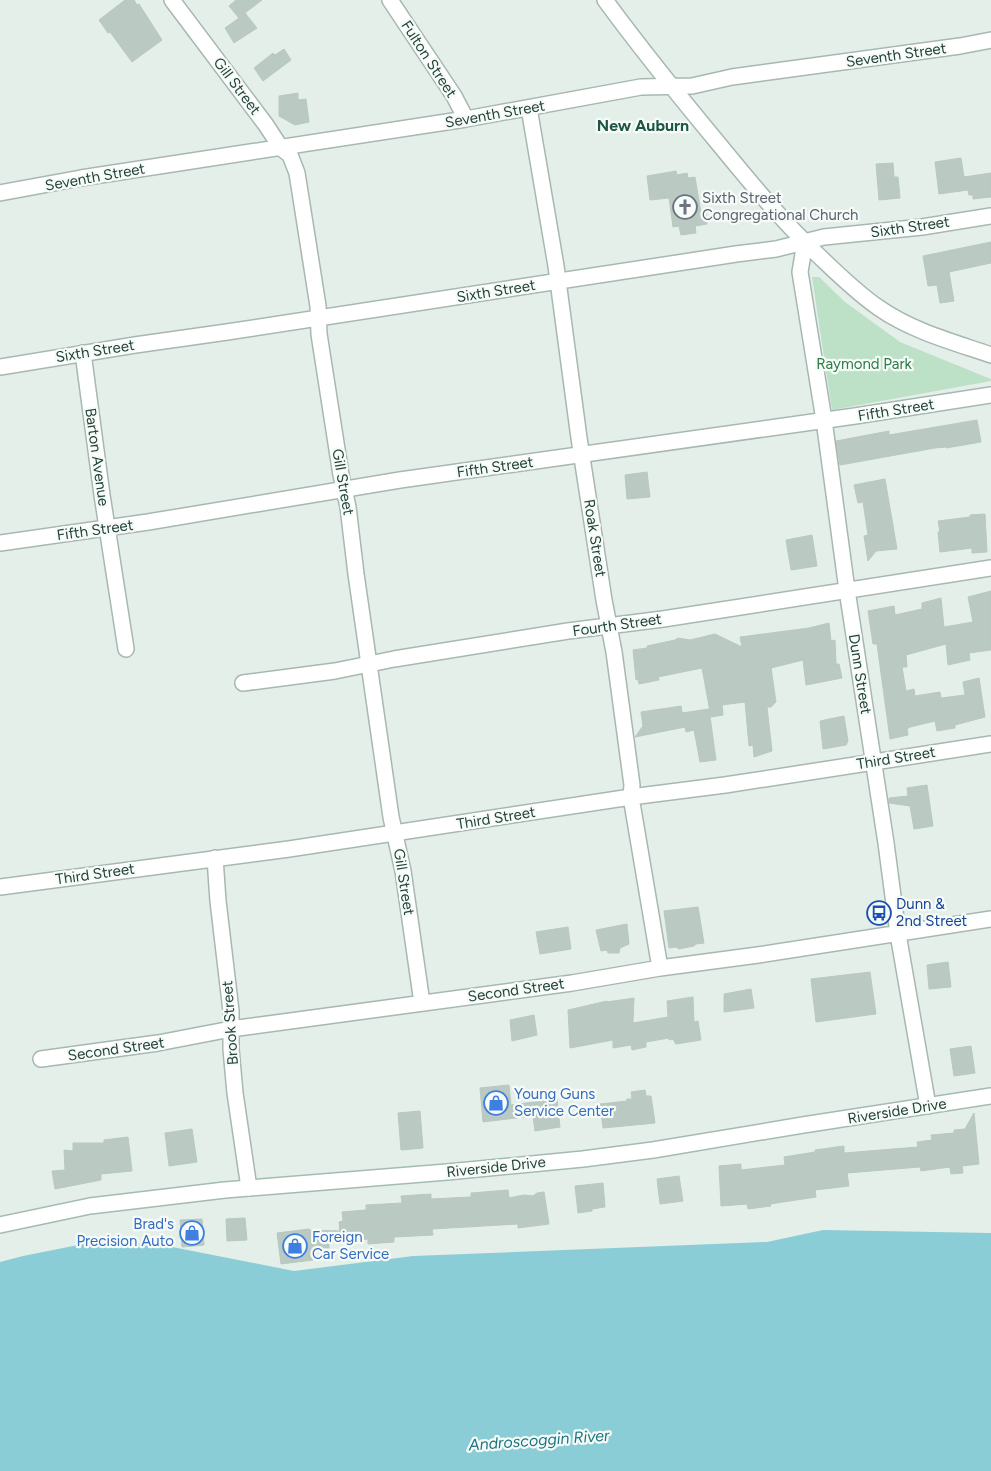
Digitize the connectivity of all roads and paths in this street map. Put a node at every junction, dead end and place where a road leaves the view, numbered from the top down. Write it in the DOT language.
graph roads {
  1 [pos="172,0"];
  2 [pos="390,0"];
  3 [pos="605,0"];
  4 [pos="991,40"];
  5 [pos="672,86"];
  6 [pos="529,108"];
  7 [pos="466,119"];
  8 [pos="281,148"];
  9 [pos="0,193"];
  10 [pos="991,216"];
  11 [pos="805,242"];
  12 [pos="558,282"];
  13 [pos="318,318"];
  14 [pos="83,353"];
  15 [pos="991,355"];
  16 [pos="0,367"];
  17 [pos="991,395"];
  18 [pos="824,420"];
  19 [pos="582,455"];
  20 [pos="344,490"];
  21 [pos="107,528"];
  22 [pos="0,543"];
  23 [pos="991,568"];
  24 [pos="847,590"];
  25 [pos="609,626"];
  26 [pos="126,649"];
  27 [pos="370,664"];
  28 [pos="243,683"];
  29 [pos="991,744"];
  30 [pos="874,762"];
  31 [pos="631,797"];
  32 [pos="396,832"];
  33 [pos="215,858"];
  34 [pos="0,887"];
  35 [pos="991,919"];
  36 [pos="898,934"];
  37 [pos="660,968"];
  38 [pos="422,1003"];
  39 [pos="231,1028"];
  40 [pos="41,1059"];
  41 [pos="991,1096"];
  42 [pos="928,1106"];
  43 [pos="249,1188"];
  44 [pos="0,1225"];
  1 -- 8 [label="street, Gill Street"];
  2 -- 7 [label="street, Fulton Street"];
  3 -- 5 [label="street"];
  4 -- 5 [label="street, Seventh Street"];
  5 -- 6 [label="street, Seventh Street"];
  5 -- 11 [label="street"];
  6 -- 7 [label="street, Seventh Street"];
  6 -- 12 [label="street, Roak Street"];
  7 -- 8 [label="street, Seventh Street"];
  8 -- 9 [label="street, Seventh Street"];
  8 -- 13 [label="street, Gill Street"];
  10 -- 11 [label="street, Sixth Street"];
  11 -- 12 [label="street, Sixth Street"];
  11 -- 15 [label="street"];
  11 -- 18 [label="street, Dunn Street"];
  12 -- 13 [label="street, Sixth Street"];
  12 -- 19 [label="street, Roak Street"];
  13 -- 14 [label="street, Sixth Street"];
  13 -- 20 [label="street, Gill Street"];
  14 -- 16 [label="street, Sixth Street"];
  14 -- 21 [label="street, Barton Avenue"];
  17 -- 18 [label="street, Fifth Street"];
  18 -- 19 [label="street, Fifth Street"];
  18 -- 24 [label="street, Dunn Street"];
  19 -- 20 [label="street, Fifth Street"];
  19 -- 25 [label="street, Roak Street"];
  20 -- 21 [label="street, Fifth Street"];
  20 -- 27 [label="street, Gill Street"];
  21 -- 22 [label="street, Fifth Street"];
  21 -- 26 [label="street, Barton Avenue"];
  23 -- 24 [label="street, Fourth Street"];
  24 -- 25 [label="street, Fourth Street"];
  24 -- 30 [label="street, Dunn Street"];
  25 -- 27 [label="street, Fourth Street"];
  25 -- 31 [label="street, Roak Street"];
  27 -- 28 [label="street, Fourth Street"];
  27 -- 32 [label="street, Gill Street"];
  29 -- 30 [label="street, Third Street"];
  30 -- 31 [label="street, Third Street"];
  30 -- 36 [label="street, Dunn Street"];
  31 -- 32 [label="street, Third Street"];
  31 -- 37 [label="street, Roak Street"];
  32 -- 33 [label="street, Third Street"];
  32 -- 38 [label="street, Gill Street"];
  33 -- 34 [label="street, Third Street"];
  33 -- 39 [label="street, Brook Street"];
  35 -- 36 [label="street, Second Street"];
  36 -- 37 [label="street, Second Street"];
  36 -- 42 [label="street, Dunn Street"];
  37 -- 38 [label="street, Second Street"];
  38 -- 39 [label="street, Second Street"];
  39 -- 40 [label="street, Second Street"];
  39 -- 43 [label="street, Brook Street"];
  41 -- 42 [label="street, Riverside Drive"];
  42 -- 43 [label="street, Riverside Drive"];
  43 -- 44 [label="street, Riverside Drive"];
}
